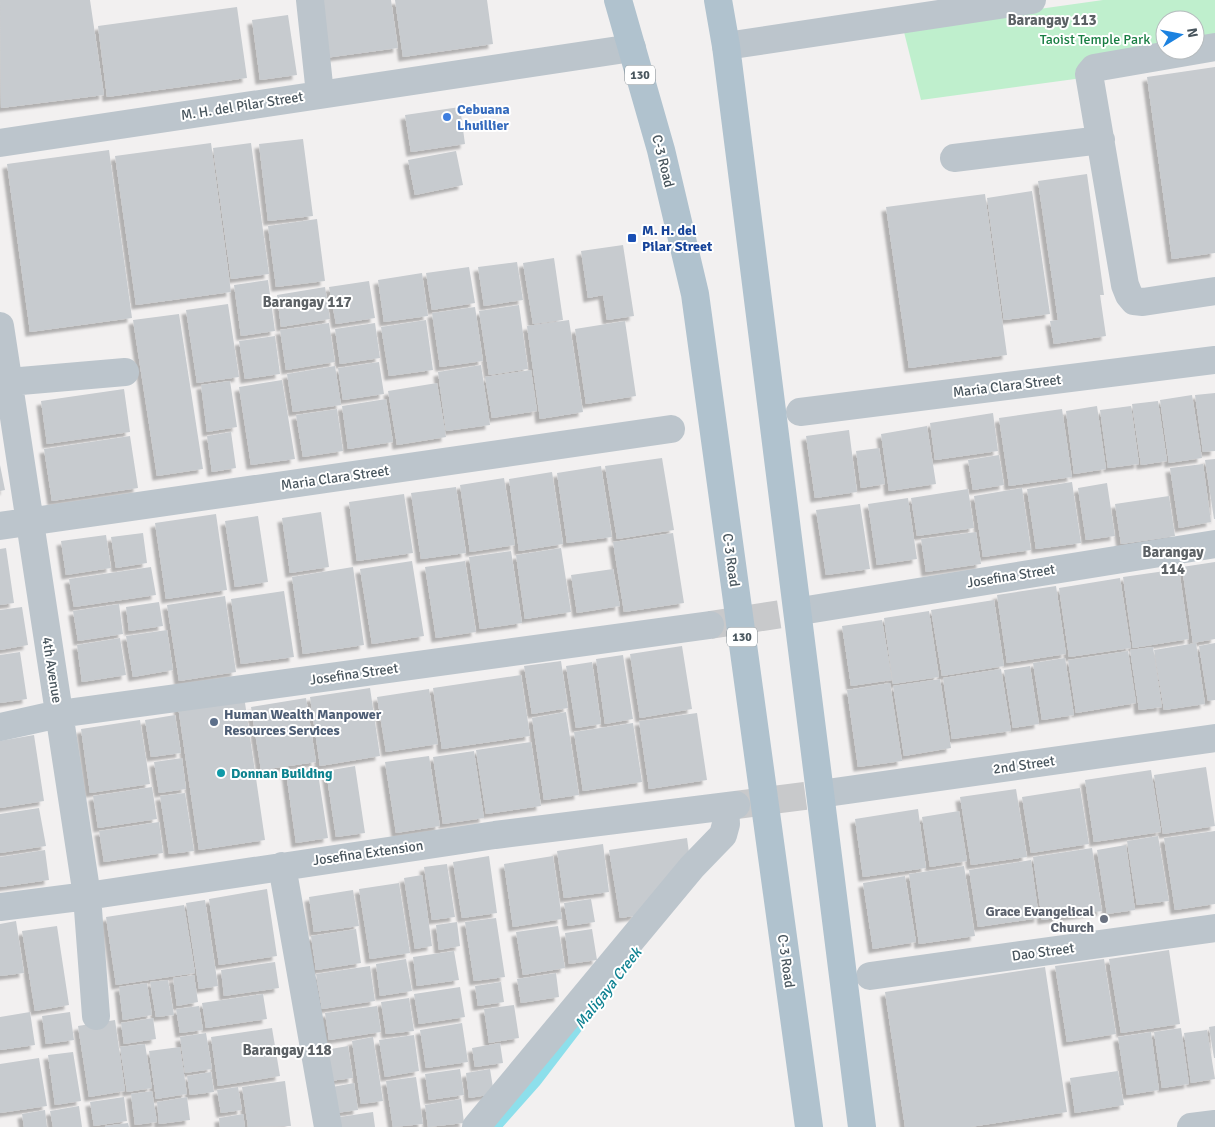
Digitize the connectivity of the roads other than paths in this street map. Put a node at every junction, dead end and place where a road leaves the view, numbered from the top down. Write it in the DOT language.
graph roads {
  1 [pos="310,0"];
  2 [pos="618,0"];
  3 [pos="718,0"];
  4 [pos="1032,0"];
  5 [pos="726,46"];
  6 [pos="1215,47"];
  7 [pos="632,48"];
  8 [pos="320,94"];
  9 [pos="1101,140"];
  10 [pos="0,143"];
  11 [pos="954,158"];
  12 [pos="1215,291"];
  13 [pos="0,326"];
  14 [pos="1215,360"];
  15 [pos="125,372"];
  16 [pos="9,382"];
  17 [pos="800,412"];
  18 [pos="671,429"];
  19 [pos="30,522"];
  20 [pos="0,526"];
  21 [pos="1215,544"];
  22 [pos="807,610"];
  23 [pos="710,625"];
  24 [pos="59,714"];
  25 [pos="0,727"];
  26 [pos="1215,738"];
  27 [pos="834,792"];
  28 [pos="282,866"];
  29 [pos="87,896"];
  30 [pos="0,907"];
  31 [pos="1215,928"];
  32 [pos="870,976"];
  33 [pos="96,1016"];
  34 [pos="1215,1124"];
  35 [pos="328,1127"];
  36 [pos="476,1127"];
  37 [pos="809,1127"];
  38 [pos="862,1127"];
  39 [pos="1191,1127"];
  1 -- 8 [label="street"];
  2 -- 7 [label="main road, C-3 Road / 130"];
  3 -- 5 [label="main road"];
  4 -- 5 [label="street"];
  5 -- 38 [label="main road"];
  6 -- 9 [label="street"];
  7 -- 8 [label="street, M. H. del Pilar Street"];
  7 -- 37 [label="main road, C-3 Road / 130"];
  8 -- 10 [label="street, M. H. del Pilar Street"];
  9 -- 11 [label="street"];
  9 -- 12 [label="street"];
  13 -- 16 [label="street, 4th Avenue"];
  14 -- 17 [label="street, Maria Clara Street"];
  15 -- 16 [label="street"];
  16 -- 19 [label="street, 4th Avenue"];
  18 -- 19 [label="street, Maria Clara Street"];
  19 -- 20 [label="street, Maria Clara Street"];
  19 -- 24 [label="street, 4th Avenue"];
  21 -- 22 [label="street, Josefina Street"];
  23 -- 24 [label="street, Josefina Street"];
  24 -- 25 [label="street, Josefina Street"];
  24 -- 29 [label="street, 4th Avenue"];
  26 -- 27 [label="street, 2nd Street"];
  28 -- 29 [label="street, Josefina Extension"];
  28 -- 35 [label="street"];
  28 -- 36 [label="street, Josefina Extension"];
  29 -- 30 [label="street, Josefina Extension"];
  29 -- 33 [label="street, 4th Avenue"];
  31 -- 32 [label="street, Dao Street"];
  34 -- 39 [label="street"];
}
